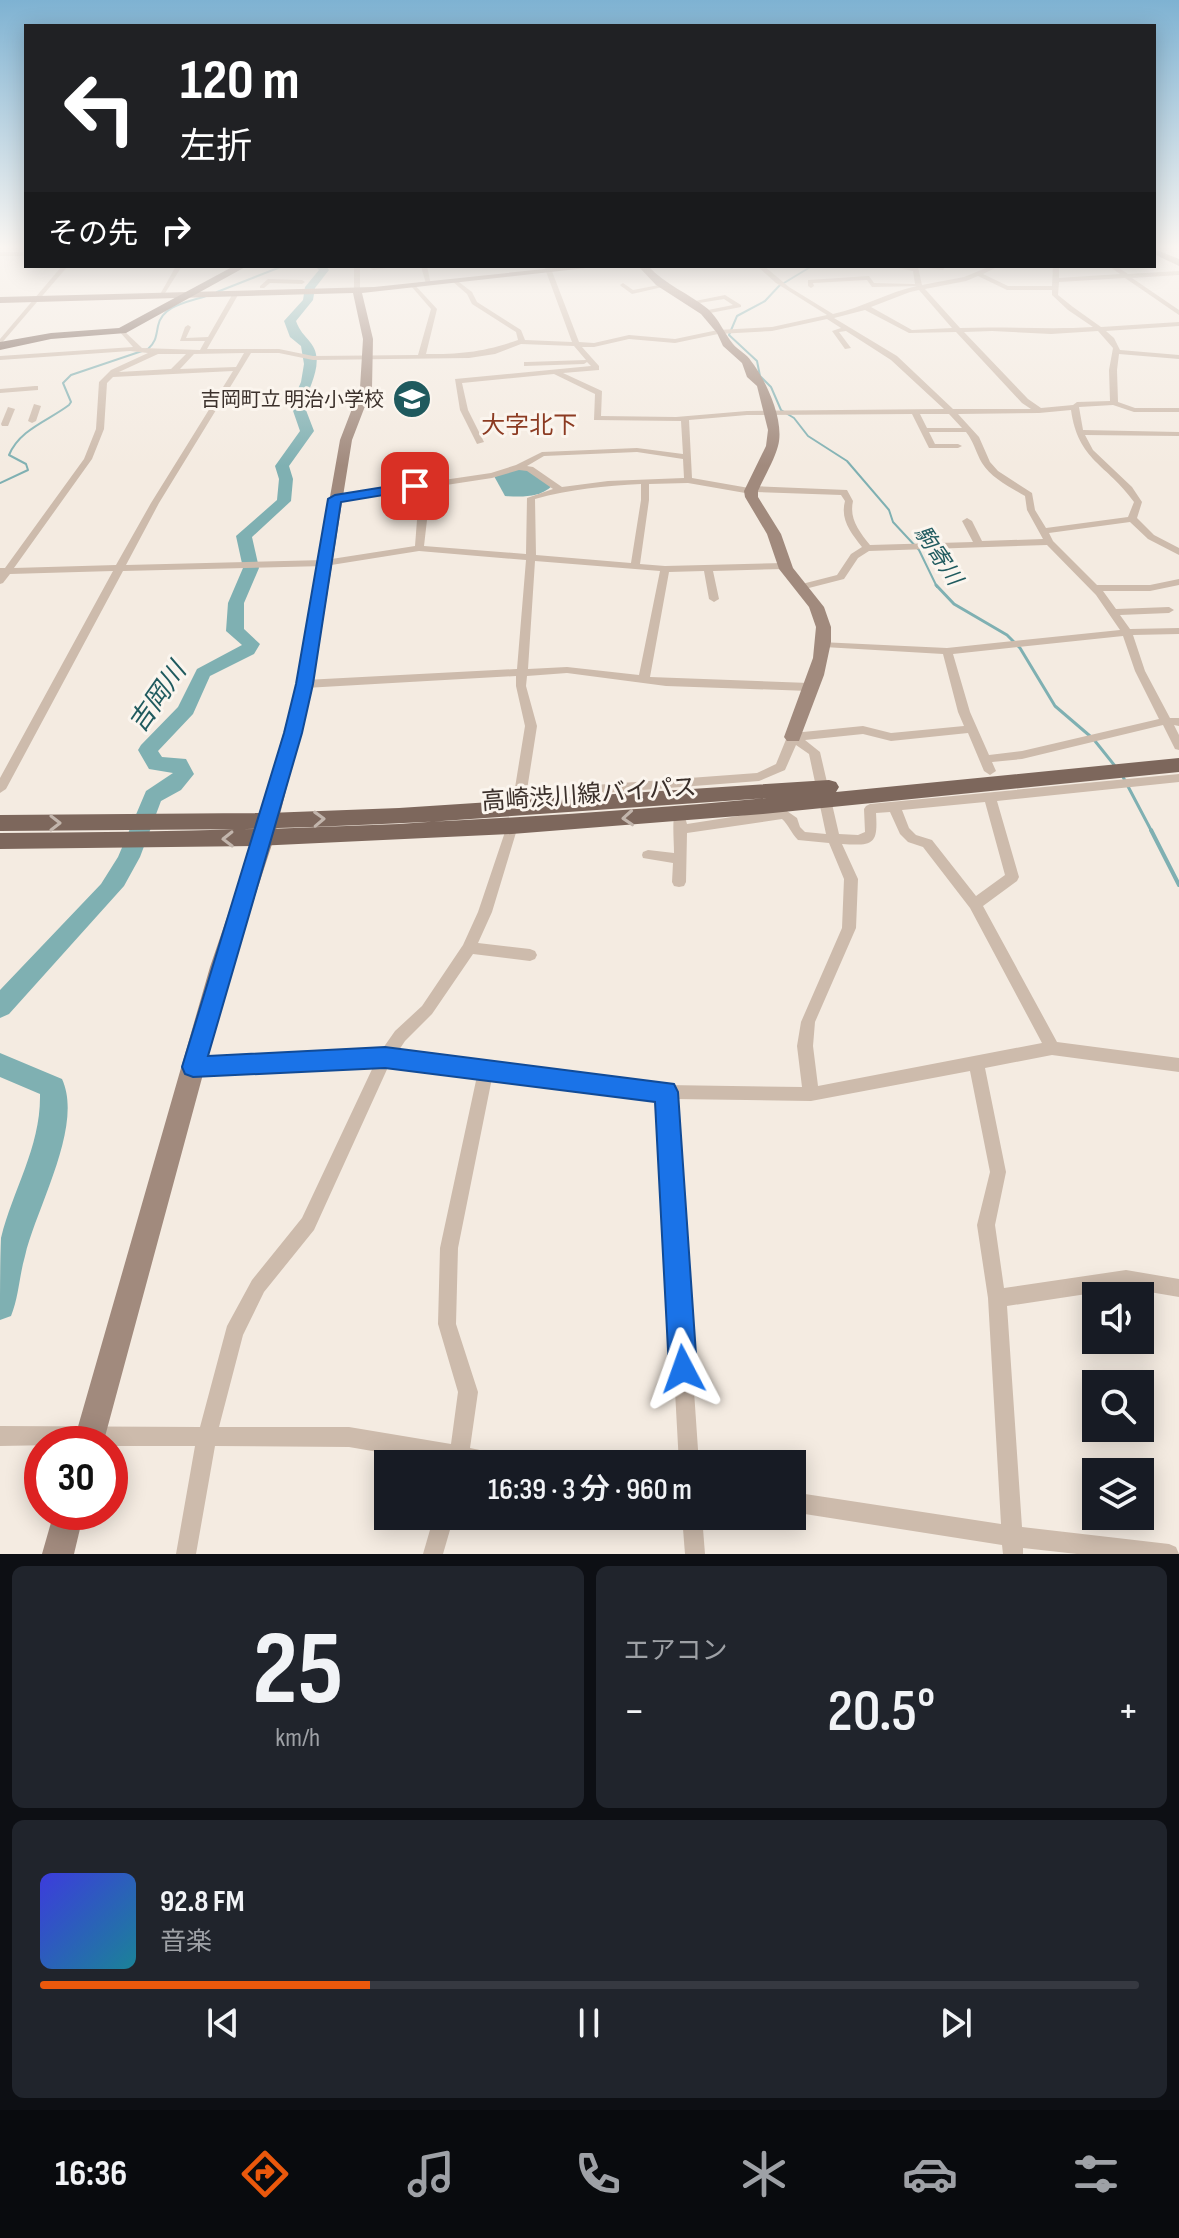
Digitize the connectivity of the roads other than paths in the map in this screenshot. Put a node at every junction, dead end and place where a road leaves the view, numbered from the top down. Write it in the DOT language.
graph roads {
  1 [pos="21,322"];
  2 [pos="139,322"];
  3 [pos="220,322"];
  4 [pos="364,322"];
  5 [pos="433,322"];
  6 [pos="504,322"];
  7 [pos="568,322"];
  8 [pos="713,322"];
  9 [pos="805,322"];
  10 [pos="838,322"];
  11 [pos="892,322"];
  12 [pos="953,322"];
  13 [pos="1090,322"];
  14 [pos="1179,324"];
  15 [pos="188,327"];
  16 [pos="1100,328"];
  17 [pos="848,329"];
  18 [pos="961,330"];
  19 [pos="122,331"];
  20 [pos="722,332"];
  21 [pos="210,339"];
  22 [pos="522,342"];
  23 [pos="3,345"];
  24 [pos="577,345"];
  25 [pos="847,348"];
  26 [pos="141,349"];
  27 [pos="154,351"];
  28 [pos="193,351"];
  29 [pos="203,351"];
  30 [pos="249,351"];
  31 [pos="1116,352"];
  32 [pos="422,355"];
  33 [pos="469,356"];
  34 [pos="367,357"];
  35 [pos="1179,357"];
  36 [pos="3,358"];
  37 [pos="591,362"];
  38 [pos="527,364"];
  39 [pos="237,369"];
  40 [pos="173,371"];
  41 [pos="557,373"];
  42 [pos="109,375"];
  43 [pos="478,379"];
  44 [pos="35,388"];
  45 [pos="0,391"];
  46 [pos="1114,403"];
  47 [pos="37,406"];
  48 [pos="1075,407"];
  49 [pos="11,409"];
  50 [pos="1179,410"];
  51 [pos="1039,411"];
  52 [pos="915,412"];
  53 [pos="769,413"];
  54 [pos="952,413"];
  55 [pos="685,419"];
  56 [pos="32,421"];
  57 [pos="5,424"];
  58 [pos="924,430"];
  59 [pos="969,430"];
  60 [pos="1078,432"];
  61 [pos="1179,434"];
  62 [pos="480,442"];
  63 [pos="958,446"];
  64 [pos="688,457"];
  65 [pos="519,467"];
  66 [pos="688,480"];
  67 [pos="645,481"];
  68 [pos="415,486"];
  69 [pos="561,490"];
  70 [pos="752,490"];
  71 [pos="335,499"];
  72 [pos="1132,519"];
  73 [pos="967,521"];
  74 [pos="1045,531"];
  75 [pos="1049,542"];
  76 [pos="979,544"];
  77 [pos="419,548"];
  78 [pos="867,548"];
  79 [pos="1179,552"];
  80 [pos="530,558"];
  81 [pos="325,563"];
  82 [pos="784,566"];
  83 [pos="635,567"];
  84 [pos="708,568"];
  85 [pos="119,569"];
  86 [pos="665,569"];
  87 [pos="2,574"];
  88 [pos="1179,582"];
  89 [pos="801,587"];
  90 [pos="1094,588"];
  91 [pos="714,599"];
  92 [pos="1169,610"];
  93 [pos="1114,612"];
  94 [pos="1179,631"];
  95 [pos="1127,632"];
  96 [pos="824,644"];
  97 [pos="947,651"];
  98 [pos="524,673"];
  99 [pos="644,678"];
  100 [pos="305,684"];
  101 [pos="809,687"];
  102 [pos="1165,721"];
  103 [pos="1179,722"];
  104 [pos="971,729"];
  105 [pos="793,737"];
  106 [pos="1179,746"];
  107 [pos="1179,753"];
  108 [pos="988,765"];
  109 [pos="1179,765"];
  110 [pos="1179,778"];
  111 [pos="0,789"];
  112 [pos="823,794"];
  113 [pos="990,797"];
  114 [pos="894,807"];
  115 [pos="516,810"];
  116 [pos="680,822"];
  117 [pos="0,823"];
  118 [pos="266,830"];
  119 [pos="106,832"];
  120 [pos="834,839"];
  121 [pos="0,841"];
  122 [pos="648,855"];
  123 [pos="681,859"];
  124 [pos="679,882"];
  125 [pos="975,904"];
  126 [pos="469,948"];
  127 [pos="530,955"];
  128 [pos="1052,1048"];
  129 [pos="385,1058"];
  130 [pos="976,1061"];
  131 [pos="1179,1065"];
  132 [pos="193,1067"];
  133 [pos="486,1070"];
  134 [pos="666,1092"];
  135 [pos="811,1094"];
  136 [pos="1179,1288"];
  137 [pos="997,1298"];
  138 [pos="93,1426"];
  139 [pos="0,1436"];
  140 [pos="207,1436"];
  141 [pos="24,1437"];
  142 [pos="128,1439"];
  143 [pos="409,1450"];
  144 [pos="460,1450"];
  145 [pos="688,1450"];
  146 [pos="806,1505"];
  147 [pos="64,1530"];
  148 [pos="440,1530"];
  149 [pos="693,1530"];
  150 [pos="1012,1545"];
  151 [pos="58,1554"];
  152 [pos="186,1554"];
  153 [pos="433,1554"];
  154 [pos="695,1554"];
  155 [pos="1169,1554"];
  1 -- 23 [label="street"];
  2 -- 19 [label="main road"];
  3 -- 21 [label="street"];
  4 -- 34 [label="street"];
  5 -- 32 [label="street"];
  6 -- 22 [label="street"];
  7 -- 24 [label="street"];
  8 -- 20 [label="street"];
  9 -- 20 [label="street"];
  10 -- 17 [label="street"];
  11 -- 18 [label="street"];
  12 -- 18 [label="street"];
  13 -- 16 [label="street"];
  14 -- 16 [label="street"];
  15 -- 21 [label="street"];
  16 -- 18 [label="street"];
  16 -- 31 [label="street"];
  17 -- 25 [label="street"];
  17 -- 54 [label="street"];
  18 -- 51 [label="street"];
  19 -- 23 [label="main road"];
  19 -- 26 [label="street"];
  20 -- 24 [label="street"];
  20 -- 53 [label="street"];
  21 -- 29 [label="street"];
  22 -- 24 [label="street"];
  22 -- 33 [label="street"];
  23 -- 36 [label="street"];
  24 -- 37 [label="street"];
  26 -- 27 [label="street"];
  26 -- 36 [label="street"];
  27 -- 28 [label="street"];
  27 -- 42 [label="street"];
  28 -- 29 [label="street"];
  28 -- 40 [label="street"];
  29 -- 30 [label="street"];
  30 -- 34 [label="street"];
  30 -- 39 [label="street"];
  31 -- 35 [label="street"];
  31 -- 46 [label="street"];
  32 -- 33 [label="street"];
  32 -- 34 [label="street"];
  33 -- 43 [label="street"];
  34 -- 71 [label="street"];
  37 -- 38 [label="street"];
  37 -- 41 [label="street"];
  39 -- 40 [label="street"];
  39 -- 85 [label="street"];
  40 -- 42 [label="street"];
  41 -- 43 [label="street"];
  41 -- 55 [label="street"];
  42 -- 87 [label="street"];
  43 -- 62 [label="street"];
  44 -- 45 [label="street"];
  46 -- 48 [label="street"];
  46 -- 50 [label="street"];
  47 -- 56 [label="street"];
  48 -- 51 [label="street"];
  48 -- 60 [label="street"];
  49 -- 57 [label="street"];
  51 -- 54 [label="street"];
  52 -- 53 [label="street"];
  52 -- 54 [label="street"];
  52 -- 58 [label="street"];
  53 -- 55 [label="street"];
  53 -- 70 [label="street"];
  54 -- 59 [label="street"];
  55 -- 64 [label="street"];
  58 -- 59 [label="street"];
  58 -- 63 [label="street"];
  59 -- 74 [label="street"];
  60 -- 61 [label="street"];
  60 -- 72 [label="street"];
  64 -- 65 [label="street"];
  64 -- 66 [label="street"];
  65 -- 68 [label="street"];
  65 -- 69 [label="street"];
  66 -- 67 [label="street"];
  66 -- 70 [label="street"];
  67 -- 69 [label="street"];
  67 -- 83 [label="street"];
  68 -- 71 [label="street"];
  68 -- 77 [label="street"];
  69 -- 80 [label="street"];
  70 -- 78 [label="street"];
  70 -- 82 [label="street"];
  71 -- 81 [label="street"];
  72 -- 74 [label="street"];
  72 -- 79 [label="street"];
  73 -- 76 [label="street"];
  74 -- 75 [label="street"];
  75 -- 76 [label="street"];
  75 -- 90 [label="street"];
  76 -- 78 [label="street"];
  77 -- 80 [label="street"];
  77 -- 81 [label="street"];
  78 -- 89 [label="street"];
  80 -- 83 [label="street"];
  80 -- 98 [label="street"];
  81 -- 85 [label="street"];
  81 -- 100 [label="street"];
  82 -- 84 [label="street"];
  82 -- 89 [label="street"];
  83 -- 86 [label="street"];
  84 -- 86 [label="street"];
  84 -- 91 [label="street"];
  85 -- 87 [label="street"];
  85 -- 111 [label="street"];
  86 -- 99 [label="street"];
  88 -- 90 [label="street"];
  89 -- 96 [label="street"];
  90 -- 93 [label="street"];
  92 -- 93 [label="street"];
  93 -- 95 [label="street"];
  94 -- 95 [label="street"];
  95 -- 97 [label="street"];
  95 -- 102 [label="street"];
  96 -- 97 [label="street"];
  96 -- 101 [label="street"];
  97 -- 104 [label="street"];
  98 -- 99 [label="street"];
  98 -- 100 [label="street"];
  98 -- 115 [label="street"];
  99 -- 101 [label="street"];
  100 -- 118 [label="street"];
  101 -- 105 [label="street"];
  102 -- 103 [label="street"];
  102 -- 106 [label="street"];
  102 -- 108 [label="street"];
  104 -- 105 [label="street"];
  104 -- 108 [label="street"];
  105 -- 112 [label="street"];
  105 -- 115 [label="street"];
  107 -- 108 [label="main road, 高崎渋川線バイパス"];
  108 -- 112 [label="main road, 高崎渋川線バイパス"];
  109 -- 112 [label="main road, 高崎渋川線バイパス"];
  110 -- 113 [label="street"];
  112 -- 115 [label="main road, 高崎渋川線バイパス"];
  112 -- 116 [label="main road, 高崎渋川線バイパス"];
  112 -- 120 [label="street"];
  113 -- 114 [label="street"];
  113 -- 125 [label="street"];
  114 -- 120 [label="street"];
  114 -- 125 [label="street"];
  116 -- 115 [label="main road, 高崎渋川線バイパス, one-way"];
  115 -- 118 [label="main road, 高崎渋川線バイパス"];
  115 -- 126 [label="street"];
  116 -- 120 [label="street"];
  116 -- 123 [label="street"];
  117 -- 119 [label="main road, 高崎渋川線バイパス, one-way"];
  118 -- 119 [label="main road, 高崎渋川線バイパス"];
  118 -- 132 [label="street"];
  119 -- 121 [label="main road, 高崎渋川線バイパス"];
  120 -- 135 [label="street"];
  122 -- 123 [label="street"];
  123 -- 124 [label="street"];
  125 -- 128 [label="street"];
  126 -- 127 [label="street"];
  126 -- 129 [label="street"];
  128 -- 130 [label="street"];
  128 -- 131 [label="street"];
  129 -- 132 [label="street"];
  129 -- 133 [label="street"];
  129 -- 140 [label="street"];
  130 -- 135 [label="street"];
  130 -- 137 [label="street"];
  132 -- 138 [label="street"];
  133 -- 134 [label="street"];
  133 -- 144 [label="street"];
  134 -- 135 [label="street"];
  134 -- 145 [label="street"];
  136 -- 137 [label="street"];
  137 -- 150 [label="street"];
  139 -- 141 [label="street"];
  140 -- 142 [label="street"];
  140 -- 143 [label="street"];
  140 -- 152 [label="street"];
  146 -- 150 [label="street"];
  147 -- 151 [label="street"];
  148 -- 153 [label="street"];
  149 -- 154 [label="street"];
  150 -- 155 [label="street"];
}
